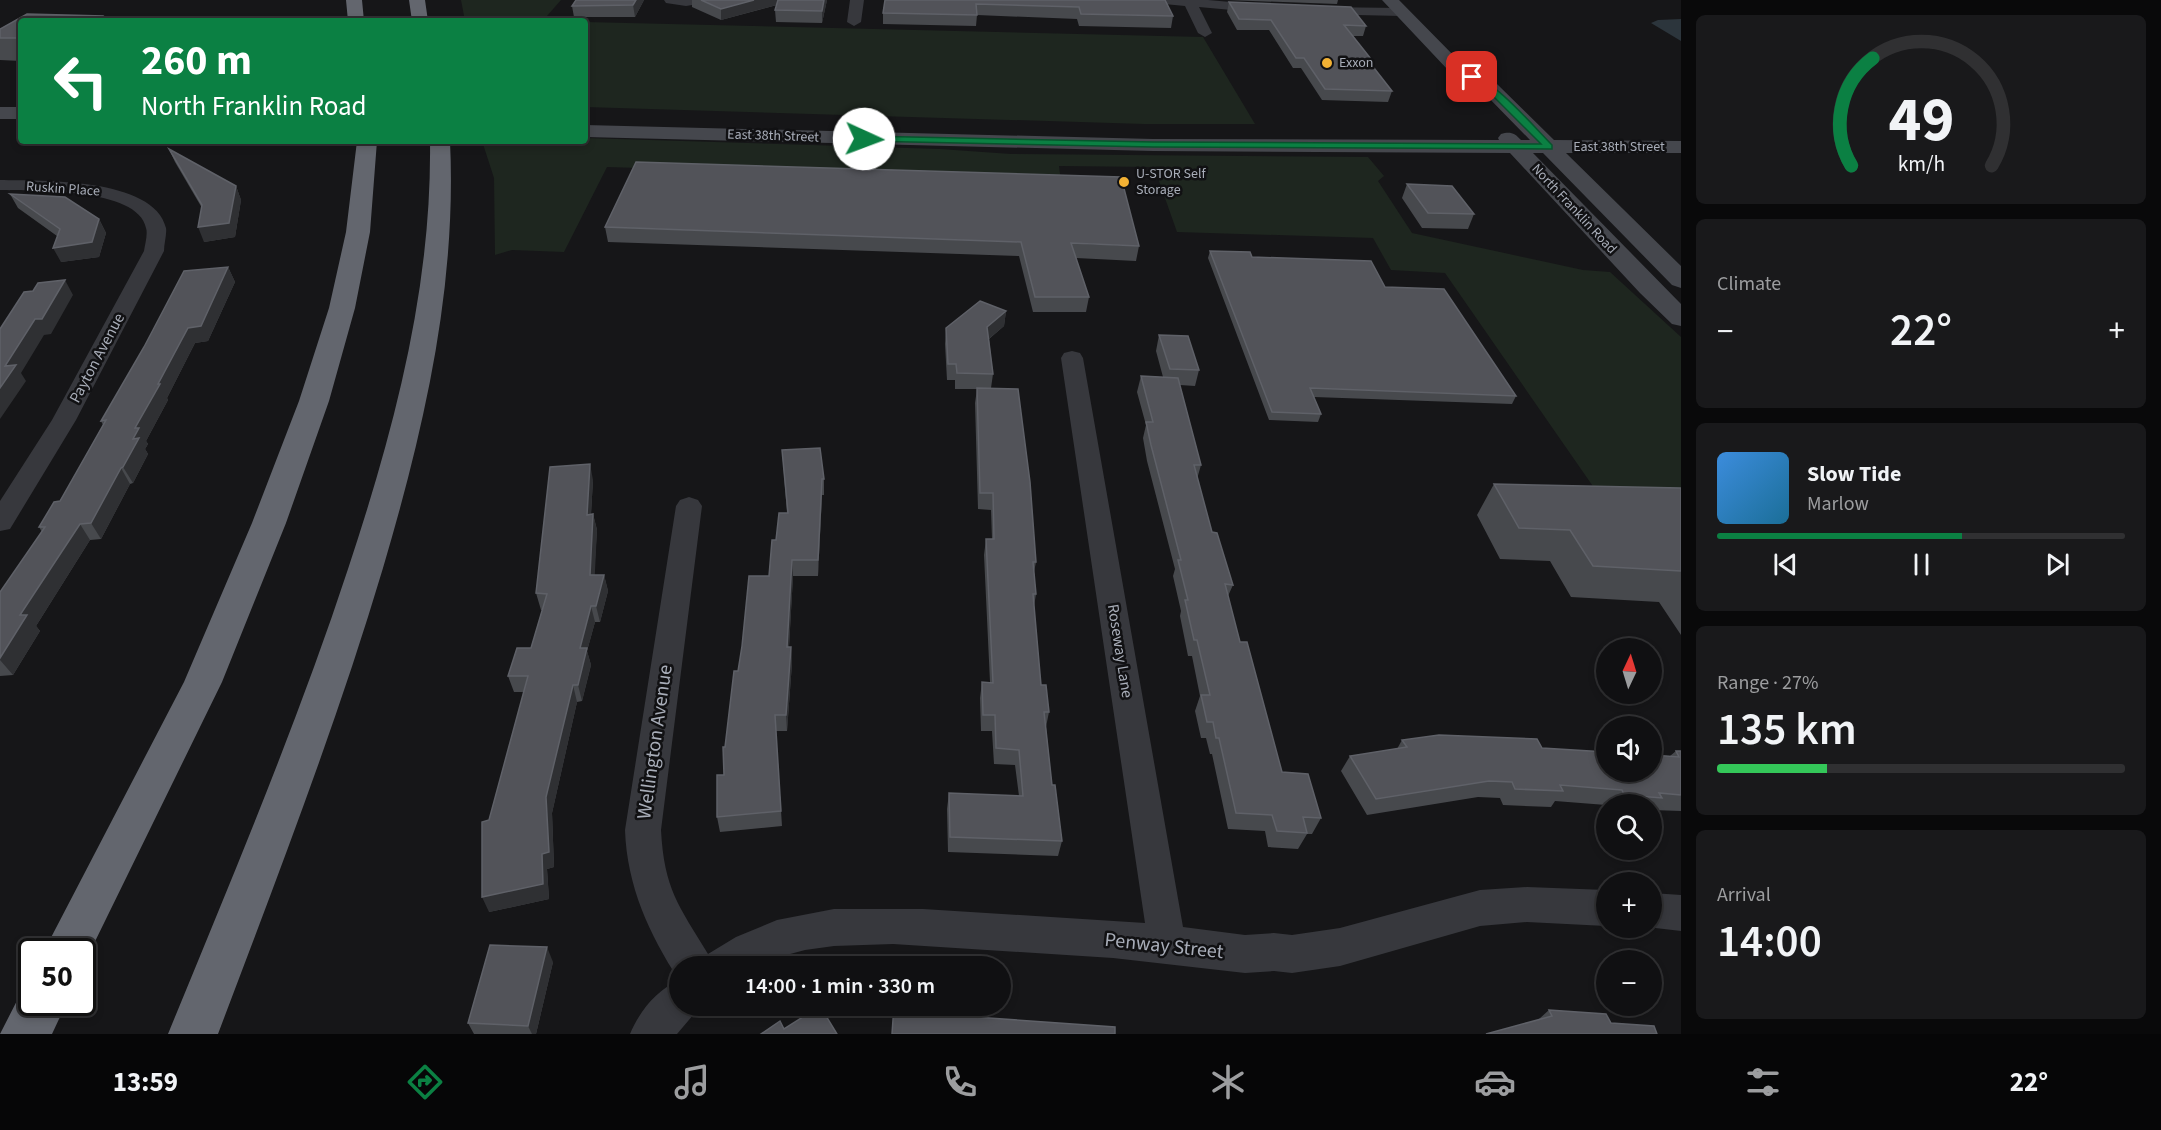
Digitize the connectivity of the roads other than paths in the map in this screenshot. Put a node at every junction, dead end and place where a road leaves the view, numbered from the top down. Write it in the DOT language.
graph roads {
  1 [pos="354,0"];
  2 [pos="417,0"];
  3 [pos="699,0"];
  4 [pos="857,0"];
  5 [pos="1164,0"];
  6 [pos="677,1"];
  7 [pos="1189,1"];
  8 [pos="1395,6"];
  9 [pos="1277,9"];
  10 [pos="1310,10"];
  11 [pos="356,18"];
  12 [pos="420,18"];
  13 [pos="854,22"];
  14 [pos="1205,33"];
  15 [pos="1454,66"];
  16 [pos="1468,96"];
  17 [pos="0,99"];
  18 [pos="18,100"];
  19 [pos="0,112"];
  20 [pos="18,113"];
  21 [pos="588,117"];
  22 [pos="588,130"];
  23 [pos="1681,132"];
  24 [pos="1504,135"];
  25 [pos="1542,140"];
  26 [pos="367,144"];
  27 [pos="440,144"];
  28 [pos="1681,147"];
  29 [pos="0,185"];
  30 [pos="124,198"];
  31 [pos="1681,280"];
  32 [pos="1681,318"];
  33 [pos="1072,358"];
  34 [pos="688,506"];
  35 [pos="0,522"];
  36 [pos="1596,908"];
  37 [pos="1662,912"];
  38 [pos="1681,913"];
  39 [pos="75,938"];
  40 [pos="1167,945"];
  41 [pos="686,956"];
  42 [pos="741,956"];
  43 [pos="669,1012"];
  44 [pos="35,1016"];
  45 [pos="25,1034"];
  46 [pos="193,1034"];
  47 [pos="650,1034"];
  1 -- 11 [label="highway"];
  2 -- 12 [label="highway"];
  3 -- 6 [label="street"];
  4 -- 13 [label="street"];
  5 -- 7 [label="street"];
  7 -- 9 [label="street"];
  7 -- 14 [label="street"];
  8 -- 10 [label="street"];
  8 -- 15 [label="main road, North Franklin Road"];
  15 -- 16 [label="main road, North Franklin Road"];
  15 -- 25 [label="main road, North Franklin Road"];
  17 -- 18 [label="main road"];
  19 -- 20 [label="main road"];
  21 -- 24 [label="main road, East 38th Street"];
  22 -- 24 [label="main road, East 38th Street"];
  23 -- 25 [label="main road, East 38th Street"];
  24 -- 25 [label="main road, East 38th Street"];
  24 -- 32 [label="main road, North Franklin Road"];
  25 -- 28 [label="main road, East 38th Street"];
  25 -- 31 [label="main road, North Franklin Road"];
  26 -- 39 [label="highway"];
  27 -- 46 [label="highway"];
  29 -- 30 [label="street, Ruskin Place"];
  30 -- 35 [label="street, Payton Avenue"];
  33 -- 40 [label="street, Roseway Lane"];
  34 -- 41 [label="street, Wellington Avenue"];
  36 -- 40 [label="street, Penway Street"];
  37 -- 38 [label="street"];
  40 -- 42 [label="street, Penway Street"];
  43 -- 47 [label="street"];
  44 -- 45 [label="highway"];
}
